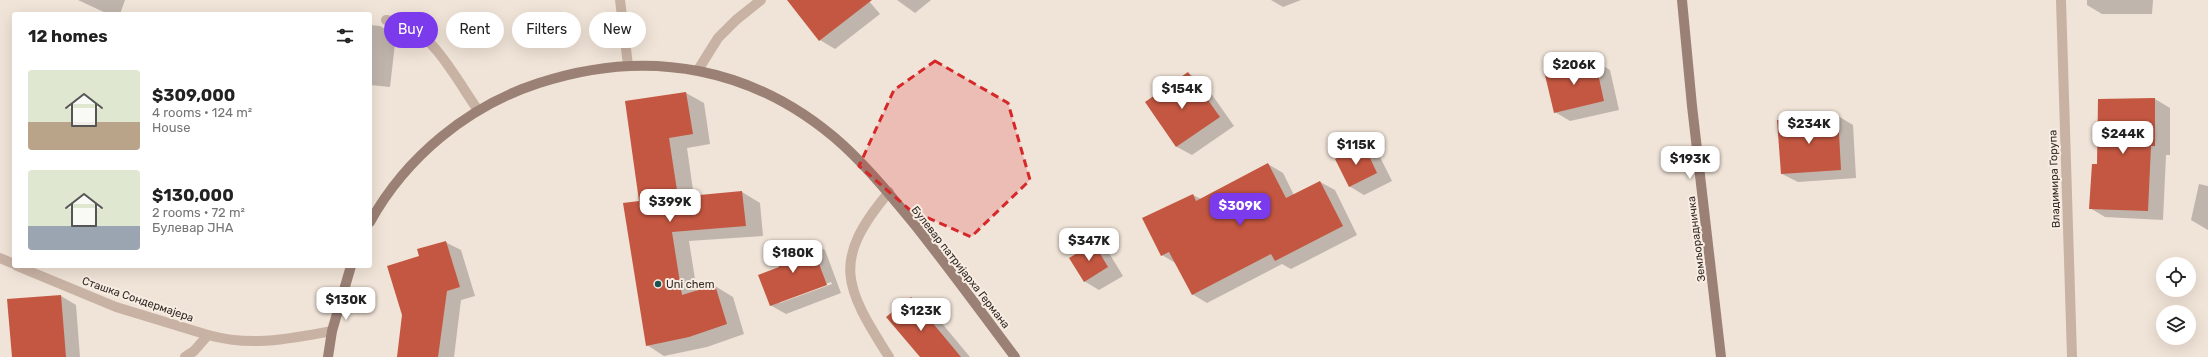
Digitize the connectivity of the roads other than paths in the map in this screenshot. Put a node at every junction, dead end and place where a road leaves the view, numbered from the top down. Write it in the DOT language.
graph roads {
  1 [pos="620,0"];
  2 [pos="761,0"];
  3 [pos="1682,0"];
  4 [pos="2061,0"];
  5 [pos="434,48"];
  6 [pos="628,65"];
  7 [pos="698,70"];
  8 [pos="478,110"];
  9 [pos="888,192"];
  10 [pos="372,219"];
  11 [pos="0,258"];
  12 [pos="12,263"];
  13 [pos="23,268"];
  14 [pos="350,268"];
  15 [pos="332,332"];
  16 [pos="208,335"];
  17 [pos="185,357"];
  18 [pos="328,357"];
  19 [pos="889,357"];
  20 [pos="1015,357"];
  21 [pos="1721,357"];
  22 [pos="2072,357"];
  1 -- 6 [label="street"];
  2 -- 7 [label="street"];
  3 -- 21 [label="main road, Земљорадничка"];
  4 -- 22 [label="street, Владимира Горупа"];
  5 -- 8 [label="street"];
  6 -- 7 [label="main road, Булевар патријарха Германа"];
  6 -- 8 [label="main road, Булевар патријарха Германа"];
  7 -- 9 [label="main road, Булевар патријарха Германа"];
  8 -- 10 [label="main road, Булевар патријарха Германа"];
  9 -- 19 [label="street"];
  9 -- 20 [label="main road, Булевар патријарха Германа"];
  11 -- 12 [label="street"];
  13 -- 16 [label="street, Сташка Сондермајера"];
  14 -- 15 [label="main road"];
  15 -- 16 [label="street, Сташка Сондермајера"];
  15 -- 18 [label="main road"];
  16 -- 17 [label="street"];
}
